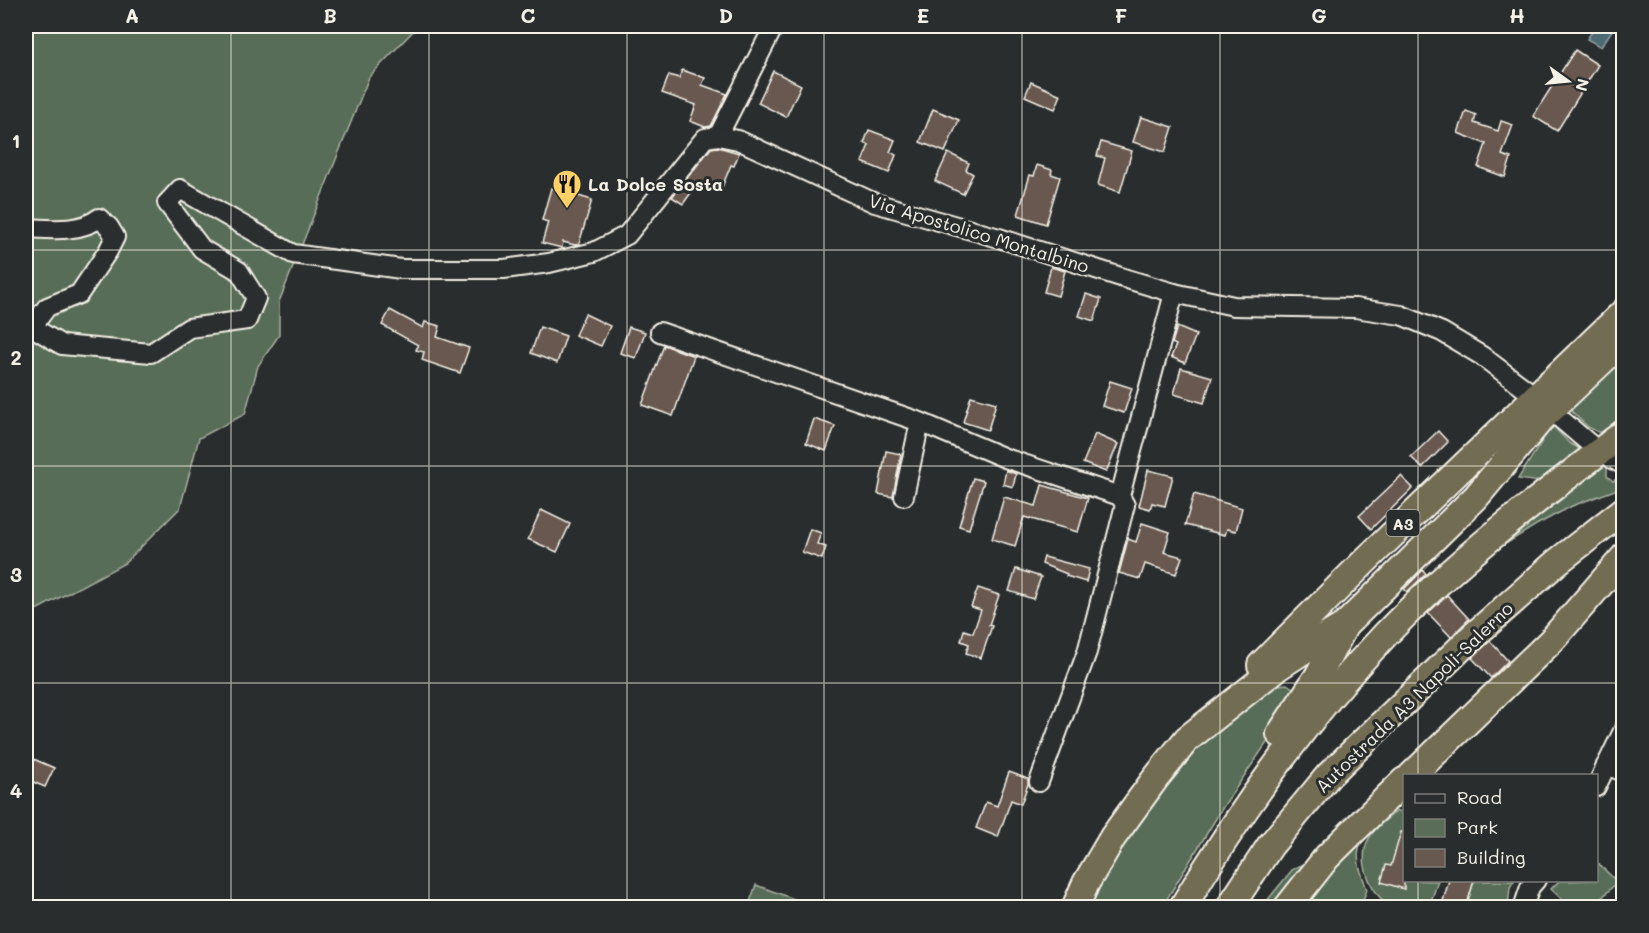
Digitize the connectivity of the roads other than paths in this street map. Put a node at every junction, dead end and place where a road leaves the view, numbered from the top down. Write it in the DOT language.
graph roads {
  1 [pos="774,26"];
  2 [pos="718,136"];
  3 [pos="26,228"];
  4 [pos="1174,292"];
  5 [pos="1623,312"];
  6 [pos="660,332"];
  7 [pos="1623,340"];
  8 [pos="1528,391"];
  9 [pos="1556,415"];
  10 [pos="920,422"];
  11 [pos="1623,433"];
  12 [pos="1590,444"];
  13 [pos="904,496"];
  14 [pos="1120,496"];
  15 [pos="1623,510"];
  16 [pos="1623,557"];
  17 [pos="1344,626"];
  18 [pos="1623,729"];
  19 [pos="1187,739"];
  20 [pos="1606,765"];
  21 [pos="1623,772"];
  22 [pos="1413,774"];
  23 [pos="1039,782"];
  24 [pos="1403,782"];
  25 [pos="1598,783"];
  26 [pos="1534,882"];
  27 [pos="1075,908"];
  28 [pos="1172,908"];
  29 [pos="1182,908"];
  30 [pos="1229,908"];
  31 [pos="1287,908"];
  32 [pos="1523,908"];
  1 -- 2 [label="street"];
  2 -- 3 [label="street"];
  2 -- 4 [label="street, Via Apostolico Montalbino"];
  4 -- 8 [label="street, Via Apostolico Montalbino"];
  4 -- 14 [label="street"];
  5 -- 19 [label="highway, A3"];
  6 -- 10 [label="street"];
  7 -- 17 [label="highway, A3"];
  9 -- 12 [label="street"];
  10 -- 13 [label="street"];
  10 -- 14 [label="street"];
  11 -- 29 [label="highway"];
  14 -- 23 [label="street"];
  15 -- 30 [label="highway, Autostrada A3 Napoli-Salerno"];
  16 -- 22 [label="highway"];
  17 -- 19 [label="highway, A3"];
  17 -- 28 [label="highway, A3"];
  18 -- 20 [label="street"];
  19 -- 27 [label="highway, A3"];
  20 -- 21 [label="street"];
  20 -- 25 [label="street"];
  24 -- 31 [label="highway"];
  26 -- 32 [label="street"];
}
